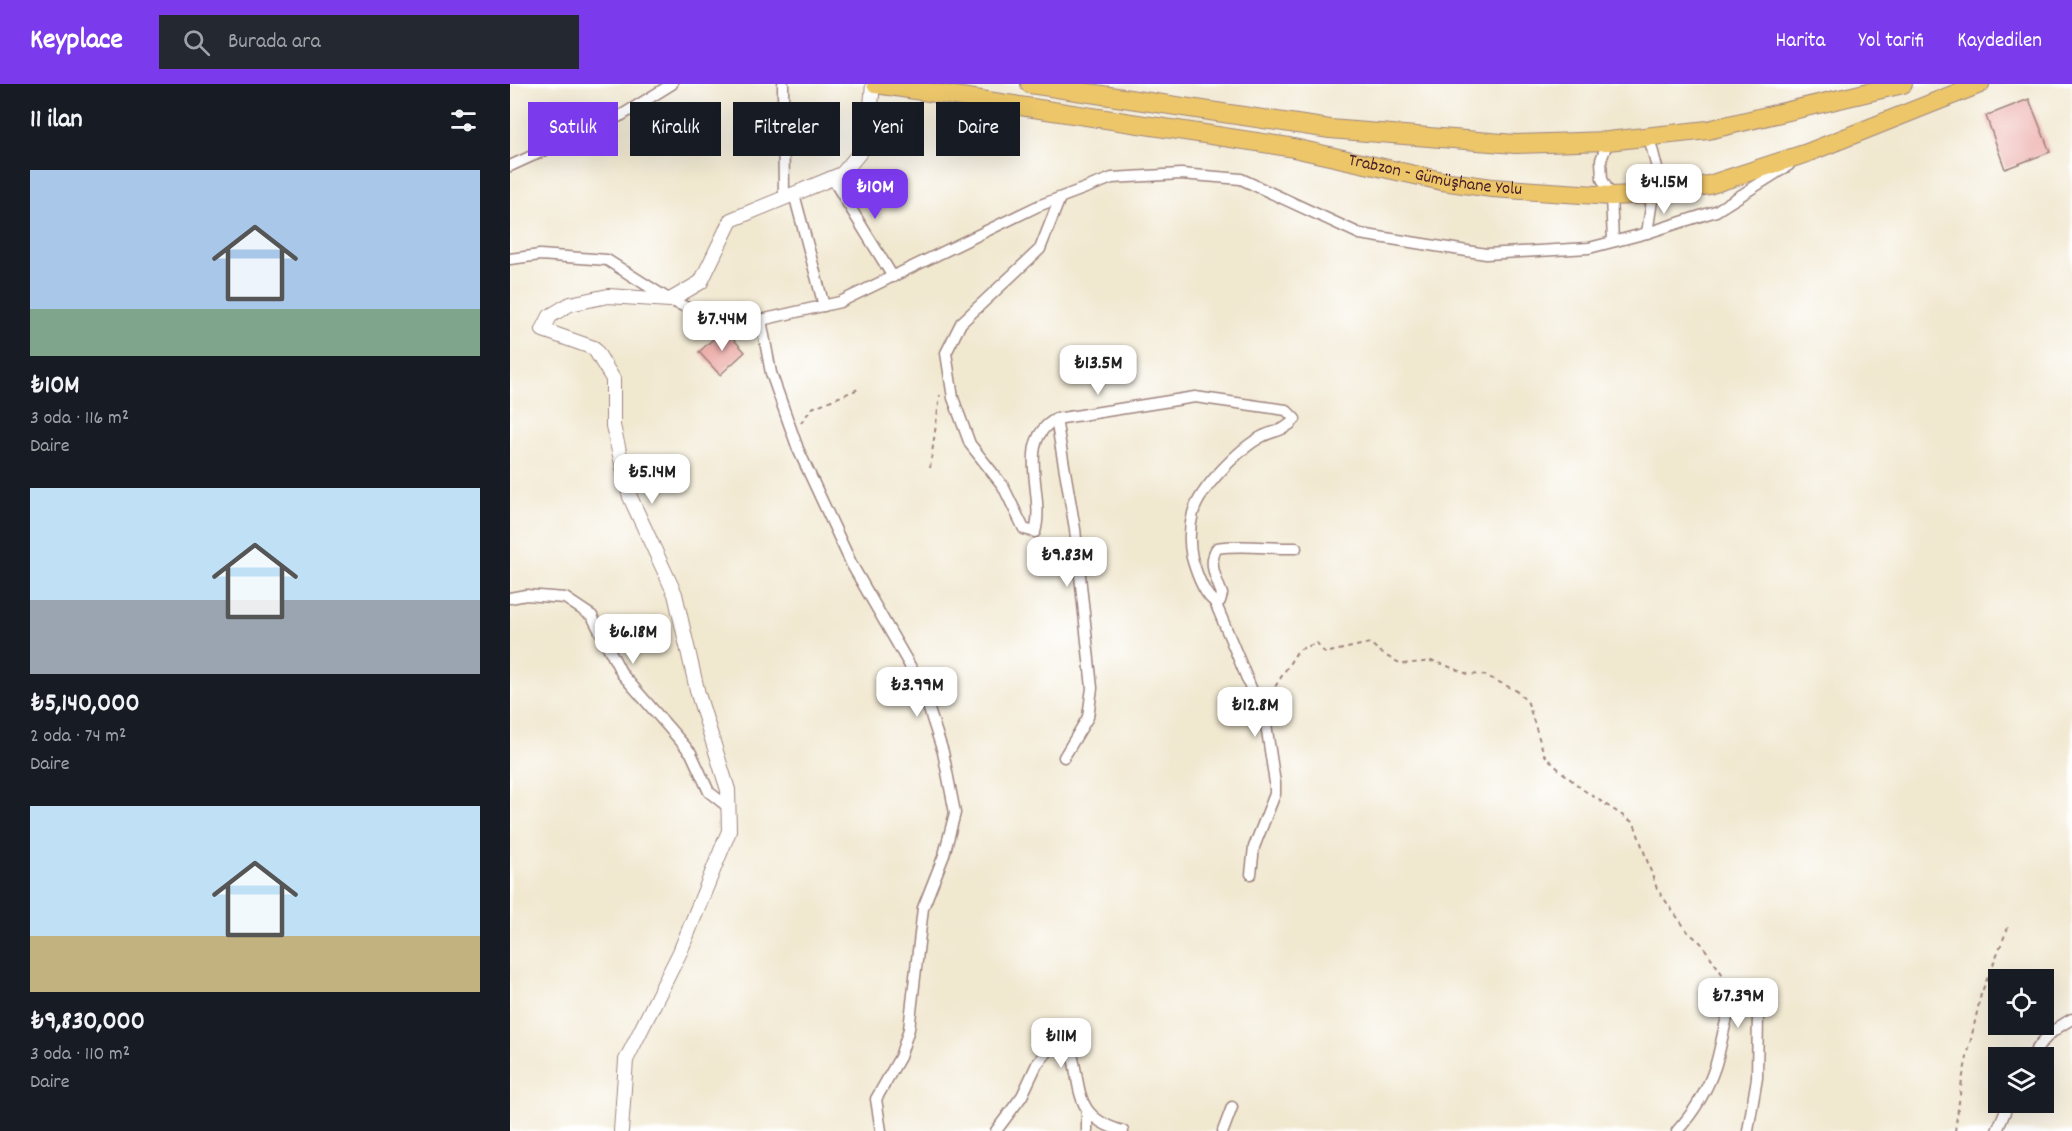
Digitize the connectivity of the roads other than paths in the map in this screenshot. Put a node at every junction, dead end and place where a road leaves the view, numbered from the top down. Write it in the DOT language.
graph roads {
  1 [pos="672,84"];
  2 [pos="783,84"];
  3 [pos="875,84"];
  4 [pos="1030,84"];
  5 [pos="1903,84"];
  6 [pos="1980,84"];
  7 [pos="1649,137"];
  8 [pos="1608,141"];
  9 [pos="1807,153"];
  10 [pos="510,166"];
  11 [pos="832,178"];
  12 [pos="1652,194"];
  13 [pos="789,196"];
  14 [pos="1611,196"];
  15 [pos="1060,198"];
  16 [pos="1647,233"];
  17 [pos="1613,241"];
  18 [pos="510,260"];
  19 [pos="893,277"];
  20 [pos="670,300"];
  21 [pos="824,306"];
  22 [pos="761,320"];
  23 [pos="1056,419"];
  24 [pos="1296,548"];
  25 [pos="510,590"];
  26 [pos="526,595"];
  27 [pos="510,598"];
  28 [pos="1215,602"];
  29 [pos="1064,757"];
  30 [pos="729,807"];
  31 [pos="1251,874"];
  32 [pos="2072,1019"];
  33 [pos="2038,1047"];
  34 [pos="1232,1107"];
  35 [pos="1087,1112"];
  36 [pos="2004,1113"];
  37 [pos="621,1131"];
  38 [pos="881,1131"];
  39 [pos="996,1131"];
  40 [pos="1087,1131"];
  41 [pos="1124,1131"];
  42 [pos="1223,1131"];
  43 [pos="1677,1131"];
  44 [pos="1749,1131"];
  45 [pos="1997,1131"];
  1 -- 10 [label="street"];
  2 -- 13 [label="street"];
  3 -- 11 [label="street"];
  3 -- 14 [label="highway, Trabzon - Gümüşhane Yolu"];
  4 -- 8 [label="highway, Trabzon - Gümüşhane Yolu"];
  5 -- 7 [label="highway, Trabzon - Gümüşhane Yolu"];
  6 -- 9 [label="highway, Trabzon - Gümüşhane Yolu"];
  7 -- 8 [label="highway, Trabzon - Gümüşhane Yolu"];
  7 -- 12 [label="street"];
  8 -- 14 [label="street"];
  9 -- 12 [label="highway, Trabzon - Gümüşhane Yolu"];
  9 -- 16 [label="street"];
  11 -- 13 [label="street"];
  11 -- 19 [label="street"];
  12 -- 14 [label="highway, Trabzon - Gümüşhane Yolu"];
  12 -- 16 [label="street"];
  13 -- 20 [label="street"];
  13 -- 21 [label="street"];
  14 -- 17 [label="street"];
  15 -- 17 [label="street"];
  15 -- 19 [label="street"];
  15 -- 23 [label="street"];
  16 -- 17 [label="street"];
  18 -- 20 [label="street"];
  19 -- 21 [label="street"];
  20 -- 22 [label="street"];
  20 -- 30 [label="street"];
  21 -- 22 [label="street"];
  22 -- 38 [label="street"];
  23 -- 28 [label="street"];
  23 -- 29 [label="street"];
  24 -- 28 [label="street"];
  25 -- 26 [label="street"];
  26 -- 27 [label="street"];
  26 -- 30 [label="street"];
  28 -- 31 [label="street"];
  30 -- 37 [label="street"];
  32 -- 33 [label="street"];
  34 -- 42 [label="street"];
  35 -- 39 [label="street"];
  35 -- 40 [label="street"];
  35 -- 41 [label="street"];
  36 -- 45 [label="street"];
  43 -- 44 [label="street"];
}
